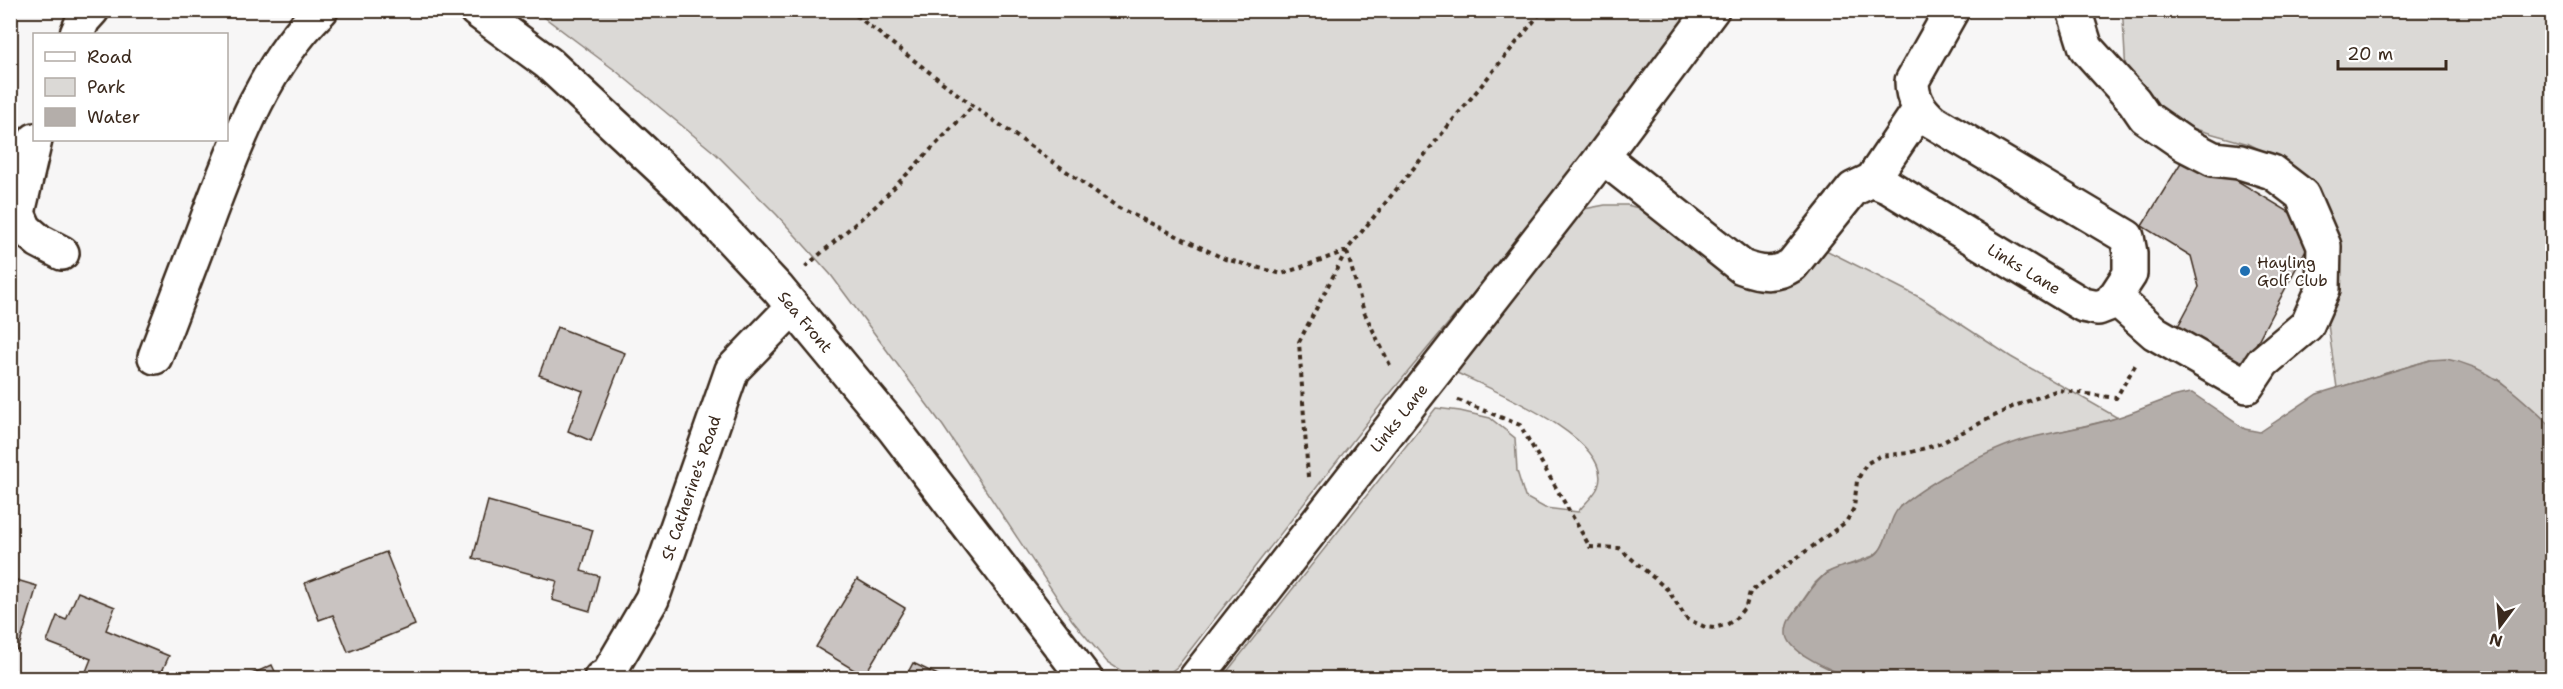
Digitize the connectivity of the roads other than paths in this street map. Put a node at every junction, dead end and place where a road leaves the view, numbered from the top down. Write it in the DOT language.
graph roads {
  1 [pos="92,10"];
  2 [pos="321,10"];
  3 [pos="476,10"];
  4 [pos="1712,10"];
  5 [pos="1952,10"];
  6 [pos="2074,10"];
  7 [pos="77,33"];
  8 [pos="1920,110"];
  9 [pos="35,141"];
  10 [pos="1603,157"];
  11 [pos="1872,180"];
  12 [pos="63,253"];
  13 [pos="2114,297"];
  14 [pos="786,298"];
  15 [pos="155,357"];
  16 [pos="601,678"];
  17 [pos="1085,678"];
  18 [pos="1196,678"];
  1 -- 7 [label="street"];
  2 -- 15 [label="street"];
  3 -- 14 [label="street, Sea Front"];
  4 -- 10 [label="street, Links Lane"];
  5 -- 8 [label="street"];
  6 -- 13 [label="street"];
  8 -- 11 [label="street"];
  8 -- 13 [label="street"];
  9 -- 12 [label="street"];
  10 -- 11 [label="street"];
  10 -- 18 [label="street, Links Lane"];
  11 -- 13 [label="street, Links Lane"];
  14 -- 16 [label="street, St Catherine's Road"];
  14 -- 17 [label="street, Sea Front"];
}
